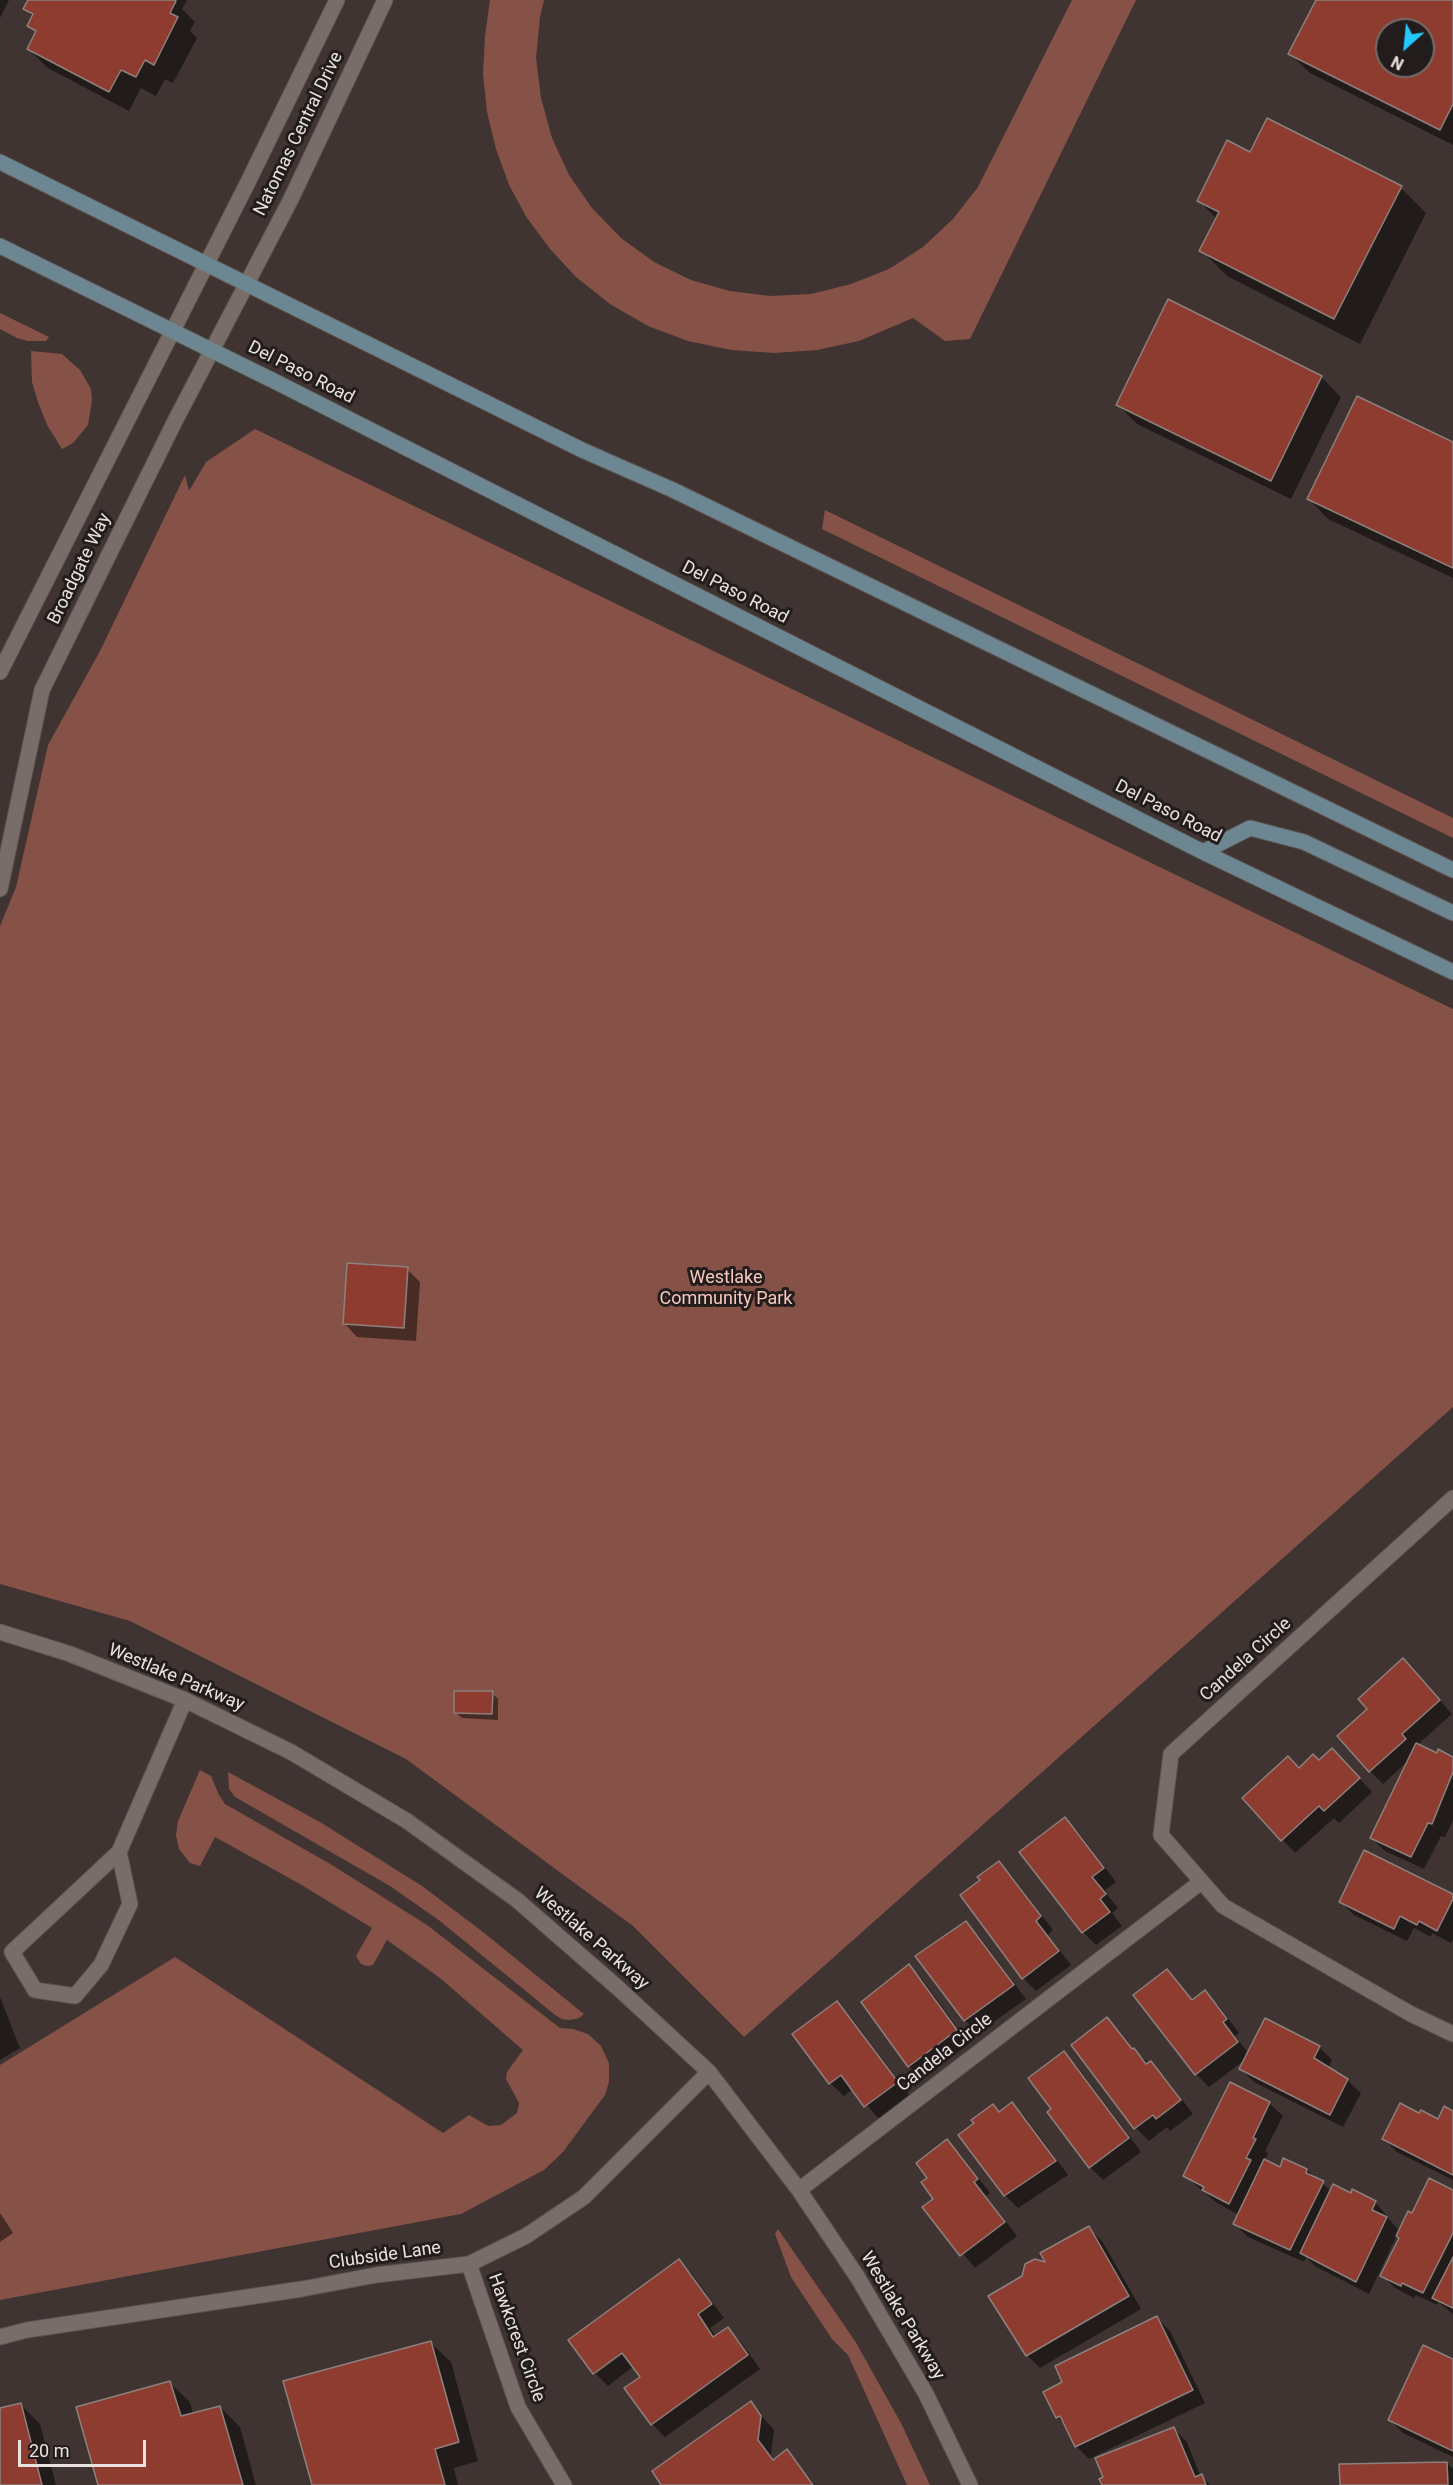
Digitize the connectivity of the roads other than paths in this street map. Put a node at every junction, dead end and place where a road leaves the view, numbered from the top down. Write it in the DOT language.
graph roads {
  1 [pos="336,0"];
  2 [pos="385,0"];
  3 [pos="0,162"];
  4 [pos="0,246"];
  5 [pos="206,265"];
  6 [pos="246,284"];
  7 [pos="173,330"];
  8 [pos="212,350"];
  9 [pos="0,672"];
  10 [pos="1203,852"];
  11 [pos="1453,870"];
  12 [pos="0,890"];
  13 [pos="1453,913"];
  14 [pos="1453,972"];
  15 [pos="1453,1498"];
  16 [pos="0,1632"];
  17 [pos="185,1700"];
  18 [pos="119,1852"];
  19 [pos="1201,1882"];
  20 [pos="1453,2034"];
  21 [pos="709,2072"];
  22 [pos="799,2190"];
  23 [pos="469,2264"];
  24 [pos="0,2337"];
  25 [pos="564,2485"];
  26 [pos="970,2485"];
  1 -- 5 [label="street, Natomas Central Drive"];
  2 -- 6 [label="street, Natomas Central Drive"];
  3 -- 5 [label="street"];
  4 -- 7 [label="street, Del Paso Road"];
  5 -- 6 [label="street"];
  5 -- 7 [label="street, Broadgate Way"];
  6 -- 8 [label="street, Broadgate Way"];
  6 -- 11 [label="street"];
  7 -- 8 [label="street, Del Paso Road"];
  7 -- 9 [label="street, Broadgate Way"];
  8 -- 10 [label="street, Del Paso Road"];
  8 -- 12 [label="street, Broadgate Way"];
  10 -- 13 [label="street"];
  10 -- 14 [label="street, Del Paso Road"];
  15 -- 19 [label="street, Candela Circle"];
  16 -- 17 [label="street, Westlake Parkway"];
  17 -- 18 [label="street"];
  17 -- 21 [label="street, Westlake Parkway"];
  18 -- 18 [label="street"];
  19 -- 20 [label="street, Candela Circle"];
  19 -- 22 [label="street, Candela Circle"];
  21 -- 22 [label="street, Westlake Parkway"];
  21 -- 23 [label="street, Clubside Lane"];
  22 -- 26 [label="street, Westlake Parkway"];
  23 -- 24 [label="street, Clubside Lane"];
  23 -- 25 [label="street, Hawkcrest Circle"];
}
